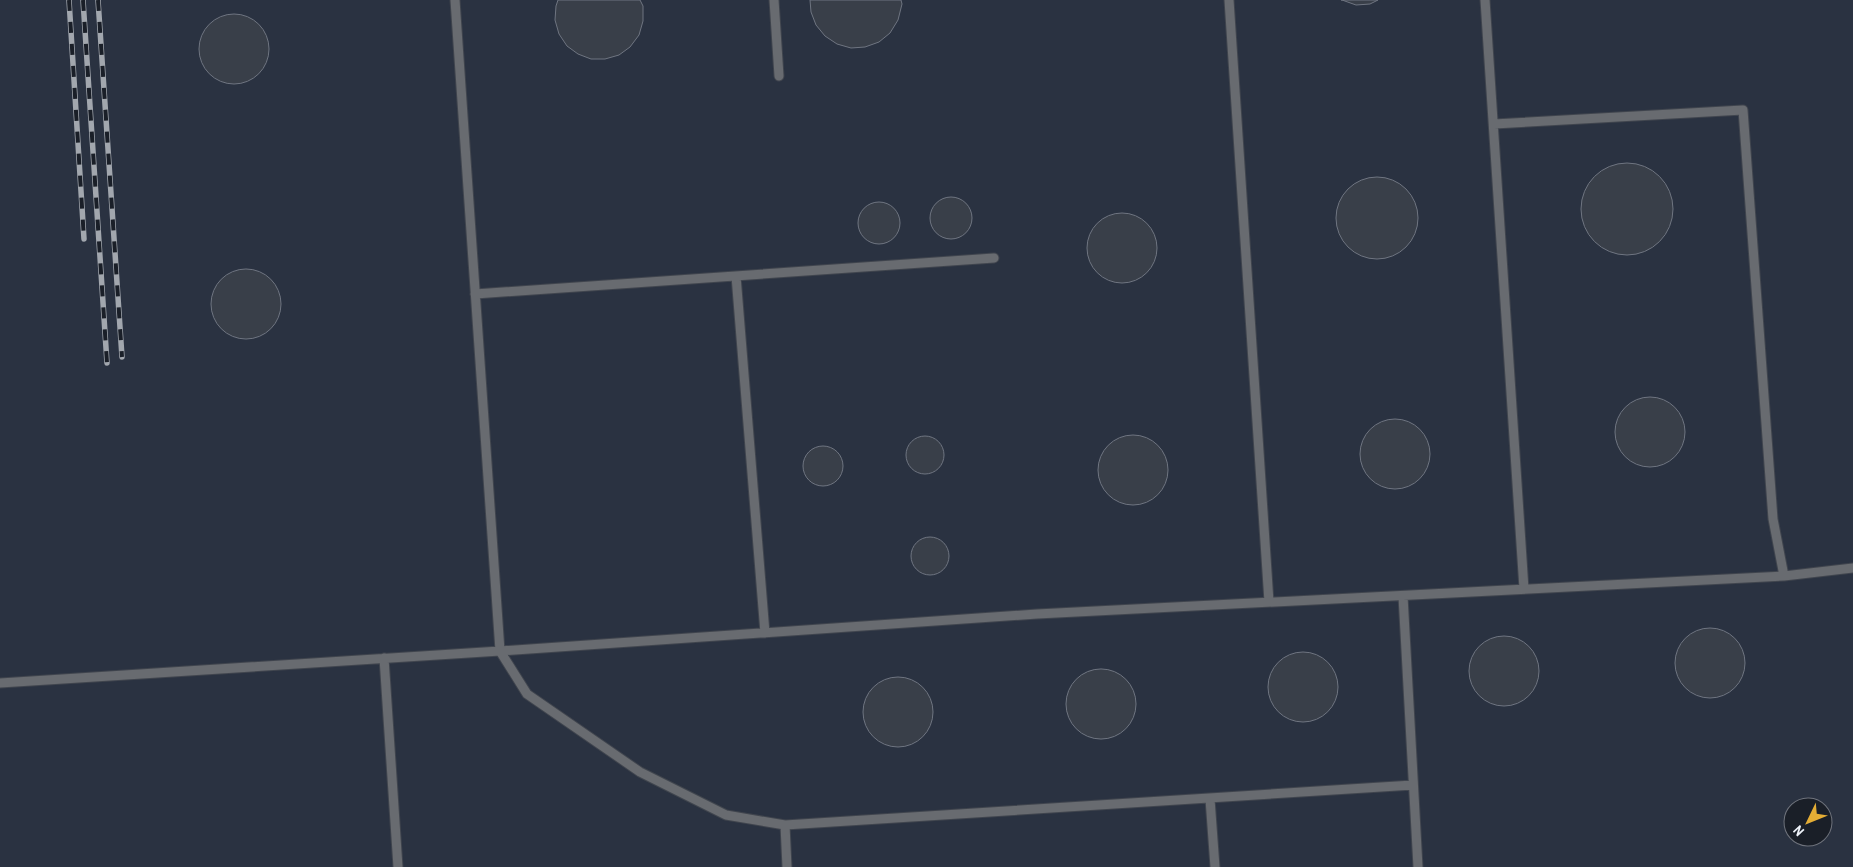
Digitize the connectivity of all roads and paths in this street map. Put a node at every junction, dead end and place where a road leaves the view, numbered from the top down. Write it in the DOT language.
graph roads {
  1 [pos="455,0"];
  2 [pos="774,0"];
  3 [pos="1229,0"];
  4 [pos="1485,0"];
  5 [pos="779,76"];
  6 [pos="1494,124"];
  7 [pos="994,258"];
  8 [pos="736,276"];
  9 [pos="475,294"];
  10 [pos="1853,568"];
  11 [pos="1784,576"];
  12 [pos="1524,589"];
  13 [pos="1403,596"];
  14 [pos="1269,602"];
  15 [pos="766,633"];
  16 [pos="500,650"];
  17 [pos="384,658"];
  18 [pos="0,682"];
  19 [pos="1414,785"];
  20 [pos="1210,799"];
  21 [pos="785,826"];
  22 [pos="398,867"];
  23 [pos="787,867"];
  24 [pos="1215,867"];
  25 [pos="1418,867"];
  1 -- 9 [label="lane"];
  2 -- 5 [label="lane"];
  3 -- 14 [label="lane"];
  4 -- 6 [label="lane"];
  6 -- 11 [label="lane"];
  6 -- 12 [label="lane"];
  7 -- 8 [label="lane"];
  8 -- 9 [label="lane"];
  8 -- 15 [label="lane"];
  9 -- 16 [label="lane"];
  10 -- 11 [label="lane"];
  11 -- 12 [label="lane"];
  12 -- 13 [label="lane"];
  13 -- 14 [label="lane"];
  13 -- 19 [label="lane"];
  14 -- 15 [label="lane"];
  15 -- 16 [label="lane"];
  16 -- 17 [label="lane"];
  16 -- 21 [label="lane"];
  17 -- 18 [label="lane"];
  17 -- 22 [label="lane"];
  19 -- 20 [label="lane"];
  19 -- 25 [label="lane"];
  20 -- 21 [label="lane"];
  20 -- 24 [label="lane"];
  21 -- 23 [label="lane"];
}
